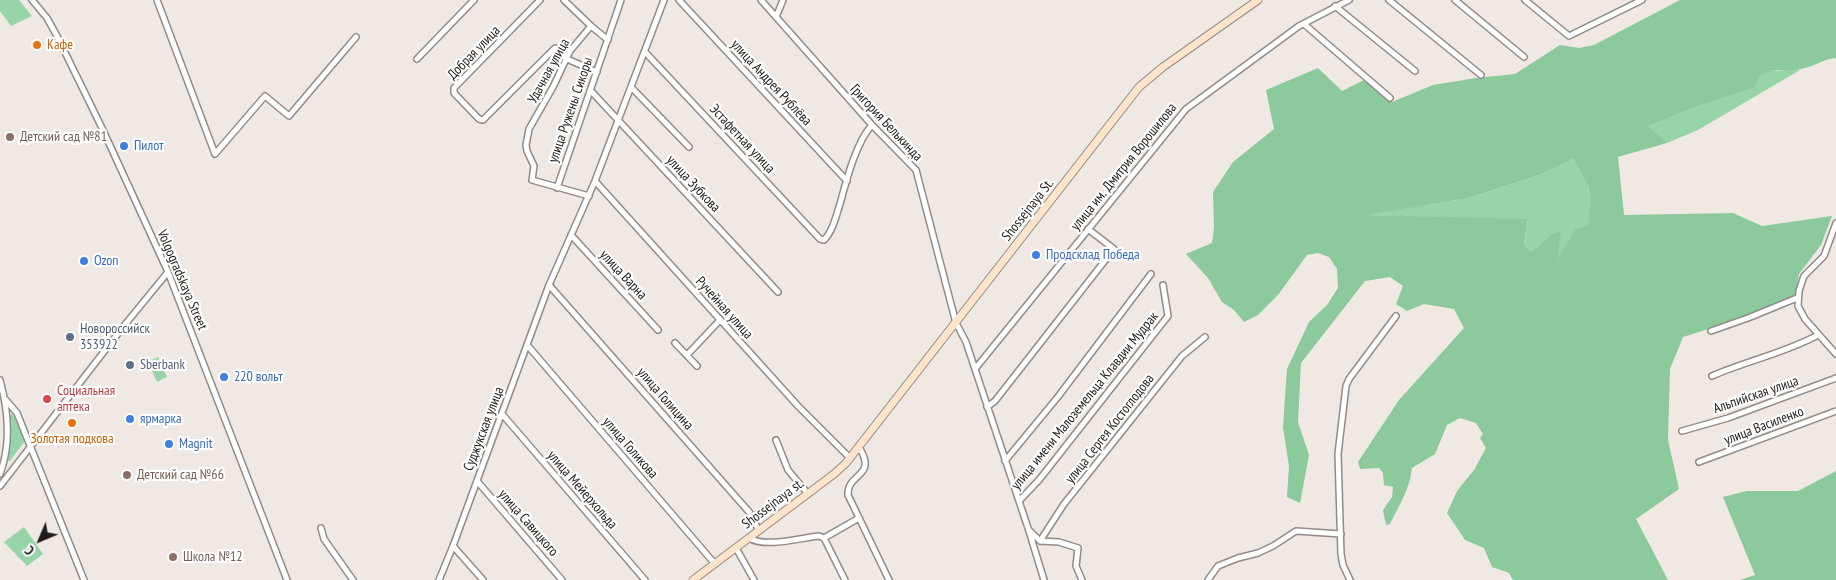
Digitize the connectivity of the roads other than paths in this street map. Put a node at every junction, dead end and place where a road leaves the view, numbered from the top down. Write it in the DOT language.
graph roads {
  1 [pos="32,0"];
  2 [pos="157,0"];
  3 [pos="474,0"];
  4 [pos="540,0"];
  5 [pos="564,0"];
  6 [pos="621,0"];
  7 [pos="664,0"];
  8 [pos="679,0"];
  9 [pos="761,0"];
  10 [pos="783,0"];
  11 [pos="1258,0"];
  12 [pos="1349,0"];
  13 [pos="1390,0"];
  14 [pos="1455,0"];
  15 [pos="1525,0"];
  16 [pos="1642,0"];
  17 [pos="1335,6"];
  18 [pos="776,17"];
  19 [pos="1304,24"];
  20 [pos="591,26"];
  21 [pos="356,38"];
  22 [pos="608,40"];
  23 [pos="645,52"];
  24 [pos="1524,57"];
  25 [pos="417,59"];
  26 [pos="567,59"];
  27 [pos="1415,71"];
  28 [pos="597,72"];
  29 [pos="1481,75"];
  30 [pos="631,87"];
  31 [pos="591,91"];
  32 [pos="1390,98"];
  33 [pos="620,120"];
  34 [pos="872,125"];
  35 [pos="689,147"];
  36 [pos="595,181"];
  37 [pos="847,181"];
  38 [pos="557,188"];
  39 [pos="589,196"];
  40 [pos="1836,223"];
  41 [pos="1088,229"];
  42 [pos="571,235"];
  43 [pos="168,272"];
  44 [pos="1151,274"];
  45 [pos="549,285"];
  46 [pos="1163,286"];
  47 [pos="778,292"];
  48 [pos="1797,298"];
  49 [pos="1396,316"];
  50 [pos="720,320"];
  51 [pos="956,323"];
  52 [pos="658,330"];
  53 [pos="1710,331"];
  54 [pos="1818,336"];
  55 [pos="1205,337"];
  56 [pos="675,343"];
  57 [pos="528,346"];
  58 [pos="1836,354"];
  59 [pos="687,356"];
  60 [pos="697,366"];
  61 [pos="975,369"];
  62 [pos="1712,376"];
  63 [pos="1836,378"];
  64 [pos="0,380"];
  65 [pos="5,399"];
  66 [pos="987,407"];
  67 [pos="1836,411"];
  68 [pos="502,414"];
  69 [pos="1682,430"];
  70 [pos="776,440"];
  71 [pos="31,447"];
  72 [pos="859,448"];
  73 [pos="850,458"];
  74 [pos="22,459"];
  75 [pos="1006,461"];
  76 [pos="1699,462"];
  77 [pos="2,468"];
  78 [pos="0,474"];
  79 [pos="477,481"];
  80 [pos="0,486"];
  81 [pos="808,494"];
  82 [pos="1019,501"];
  83 [pos="859,518"];
  84 [pos="321,528"];
  85 [pos="759,531"];
  86 [pos="1030,531"];
  87 [pos="1340,534"];
  88 [pos="749,538"];
  89 [pos="824,538"];
  90 [pos="1040,541"];
  91 [pos="453,546"];
  92 [pos="736,548"];
  93 [pos="715,564"];
  94 [pos="84,580"];
  95 [pos="287,580"];
  96 [pos="353,580"];
  97 [pos="439,580"];
  98 [pos="483,580"];
  99 [pos="562,580"];
  100 [pos="645,580"];
  101 [pos="693,580"];
  102 [pos="754,580"];
  103 [pos="845,580"];
  104 [pos="889,580"];
  105 [pos="1044,580"];
  106 [pos="1082,580"];
  107 [pos="1208,580"];
  108 [pos="1350,580"];
  1 -- 43 [label="street, Volgogradskaya Street"];
  2 -- 21 [label="street"];
  3 -- 25 [label="street"];
  4 -- 26 [label="street, Добрая улица"];
  5 -- 20 [label="street"];
  6 -- 22 [label="street, улица Ружены Сикоры"];
  7 -- 23 [label="street"];
  8 -- 37 [label="street, улица Андрея Рублёва"];
  9 -- 18 [label="street, Григория Белькинда"];
  10 -- 18 [label="street"];
  11 -- 51 [label="street, Shossejnaya St."];
  12 -- 17 [label="street, улица им. Дмитрия Ворошилова"];
  13 -- 29 [label="street"];
  14 -- 24 [label="street"];
  15 -- 16 [label="street"];
  17 -- 19 [label="street, улица им. Дмитрия Ворошилова"];
  17 -- 27 [label="street"];
  18 -- 34 [label="street, Григория Белькинда"];
  19 -- 32 [label="street"];
  19 -- 41 [label="street, улица им. Дмитрия Ворошилова"];
  20 -- 22 [label="street"];
  20 -- 26 [label="street, Удачная улица"];
  22 -- 28 [label="street, улица Ружены Сикоры"];
  23 -- 30 [label="street"];
  23 -- 37 [label="street, Эстафетная улица"];
  26 -- 28 [label="street"];
  26 -- 38 [label="street, Удачная улица"];
  28 -- 31 [label="street, улица Ружены Сикоры"];
  30 -- 33 [label="street"];
  30 -- 35 [label="street"];
  31 -- 33 [label="street, улица Зубкова"];
  31 -- 38 [label="street, улица Ружены Сикоры"];
  33 -- 36 [label="street"];
  33 -- 47 [label="street, улица Зубкова"];
  34 -- 37 [label="street"];
  34 -- 51 [label="street, Григория Белькинда"];
  36 -- 39 [label="street"];
  36 -- 50 [label="street, Ручейная улица"];
  38 -- 39 [label="street"];
  39 -- 42 [label="street"];
  40 -- 48 [label="street"];
  41 -- 61 [label="street, улица им. Дмитрия Ворошилова"];
  41 -- 66 [label="street"];
  42 -- 45 [label="street, Суджукская улица"];
  42 -- 52 [label="street, улица Варна"];
  43 -- 71 [label="street"];
  43 -- 95 [label="street, Volgogradskaya Street"];
  44 -- 75 [label="street"];
  45 -- 57 [label="street, Суджукская улица"];
  45 -- 85 [label="street, улица Голицина"];
  46 -- 82 [label="street, улица имени Малоземельца Клавдии Мудрак"];
  48 -- 53 [label="street"];
  48 -- 54 [label="street"];
  49 -- 87 [label="street"];
  50 -- 59 [label="street"];
  50 -- 73 [label="street, Ручейная улица"];
  51 -- 61 [label="street, Григория Белькинда"];
  51 -- 72 [label="street, Shossejnaya St."];
  54 -- 58 [label="street"];
  54 -- 62 [label="street"];
  55 -- 90 [label="street, улица Сергея Костоглодова"];
  56 -- 59 [label="street"];
  57 -- 68 [label="street, Суджукская улица"];
  57 -- 93 [label="street, улица Голикова"];
  59 -- 60 [label="street"];
  61 -- 66 [label="street, Григория Белькинда"];
  63 -- 69 [label="street, Альпийская улица"];
  64 -- 65 [label="street"];
  65 -- 71 [label="street"];
  65 -- 77 [label="street"];
  66 -- 75 [label="street, Григория Белькинда"];
  67 -- 76 [label="street, улица Василенко"];
  68 -- 79 [label="street, Суджукская улица"];
  68 -- 100 [label="street, улица Мейерхольда"];
  70 -- 81 [label="street"];
  71 -- 74 [label="street"];
  71 -- 94 [label="street"];
  72 -- 73 [label="street, Shossejnaya St."];
  72 -- 83 [label="street"];
  73 -- 81 [label="street, Shossejnaya st."];
  74 -- 77 [label="street"];
  74 -- 80 [label="street"];
  75 -- 82 [label="street, Григория Белькинда"];
  77 -- 78 [label="street"];
  79 -- 91 [label="street, Суджукская улица"];
  79 -- 99 [label="street, улица Савицкого"];
  81 -- 85 [label="street, Shossejnaya st."];
  82 -- 86 [label="street, Григория Белькинда"];
  83 -- 89 [label="street"];
  83 -- 104 [label="street"];
  84 -- 96 [label="street"];
  85 -- 88 [label="street, Shossejnaya st."];
  86 -- 90 [label="street"];
  86 -- 105 [label="street, Григория Белькинда"];
  87 -- 107 [label="street"];
  87 -- 108 [label="street"];
  88 -- 89 [label="street"];
  88 -- 92 [label="street, Shossejnaya st."];
  89 -- 103 [label="street"];
  90 -- 106 [label="street"];
  91 -- 97 [label="street, Суджукская улица"];
  91 -- 98 [label="street"];
  92 -- 93 [label="street, Shossejnaya st."];
  92 -- 102 [label="street"];
  93 -- 101 [label="street"];
}
